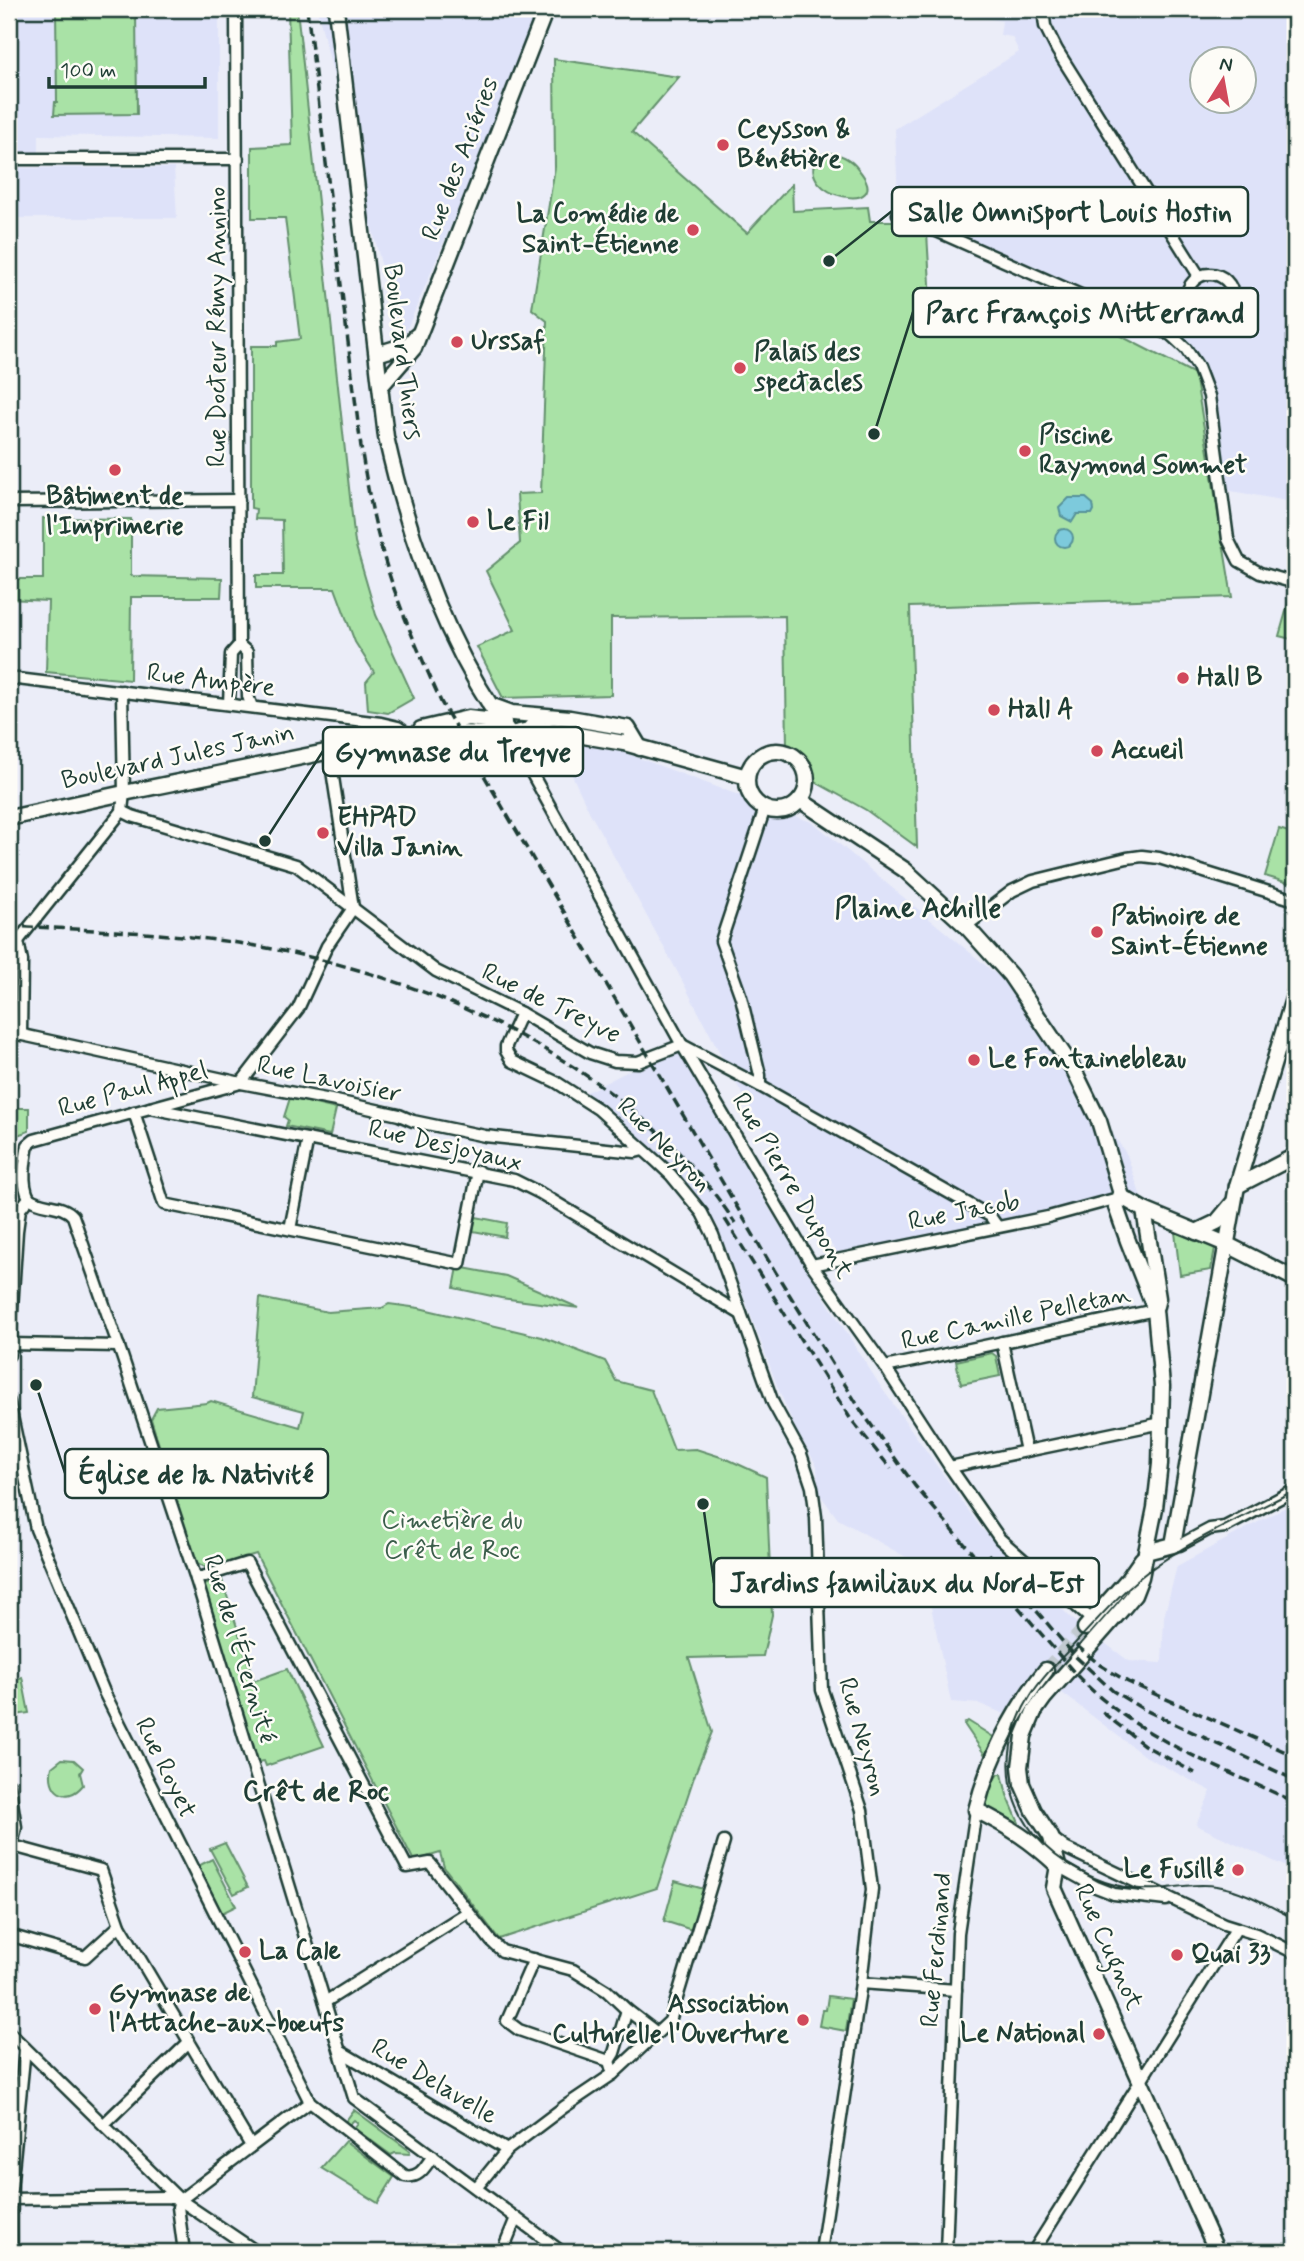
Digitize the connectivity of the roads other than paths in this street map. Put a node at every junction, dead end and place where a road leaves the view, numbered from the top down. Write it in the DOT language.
graph roads {
  1 [pos="236,9"];
  2 [pos="336,9"];
  3 [pos="546,9"];
  4 [pos="1043,9"];
  5 [pos="9,159"];
  6 [pos="238,159"];
  7 [pos="898,215"];
  8 [pos="1199,276"];
  9 [pos="1193,313"];
  10 [pos="423,327"];
  11 [pos="1171,335"];
  12 [pos="377,354"];
  13 [pos="381,386"];
  14 [pos="239,500"];
  15 [pos="9,502"];
  16 [pos="1295,583"];
  17 [pos="239,645"];
  18 [pos="9,678"];
  19 [pos="479,686"];
  20 [pos="122,691"];
  21 [pos="229,704"];
  22 [pos="252,707"];
  23 [pos="492,715"];
  24 [pos="468,718"];
  25 [pos="538,728"];
  26 [pos="450,733"];
  27 [pos="510,734"];
  28 [pos="403,735"];
  29 [pos="640,747"];
  30 [pos="329,751"];
  31 [pos="747,777"];
  32 [pos="124,793"];
  33 [pos="800,800"];
  34 [pos="765,808"];
  35 [pos="122,811"];
  36 [pos="9,818"];
  37 [pos="1295,900"];
  38 [pos="352,908"];
  39 [pos="966,926"];
  40 [pos="13,942"];
  41 [pos="1295,992"];
  42 [pos="521,1013"];
  43 [pos="9,1032"];
  44 [pos="21,1035"];
  45 [pos="682,1045"];
  46 [pos="241,1083"];
  47 [pos="761,1086"];
  48 [pos="150,1108"];
  49 [pos="134,1112"];
  50 [pos="308,1139"];
  51 [pos="643,1150"];
  52 [pos="1295,1156"];
  53 [pos="478,1171"];
  54 [pos="1236,1193"];
  55 [pos="1122,1197"];
  56 [pos="29,1198"];
  57 [pos="1144,1210"];
  58 [pos="997,1226"];
  59 [pos="290,1229"];
  60 [pos="1196,1232"];
  61 [pos="1226,1244"];
  62 [pos="812,1265"];
  63 [pos="1295,1279"];
  64 [pos="1156,1310"];
  65 [pos="741,1314"];
  66 [pos="1002,1342"];
  67 [pos="9,1344"];
  68 [pos="119,1346"];
  69 [pos="9,1355"];
  70 [pos="885,1367"];
  71 [pos="9,1402"];
  72 [pos="1162,1423"];
  73 [pos="1026,1451"];
  74 [pos="950,1467"];
  75 [pos="1295,1490"];
  76 [pos="1173,1545"];
  77 [pos="1146,1552"];
  78 [pos="196,1579"];
  79 [pos="1091,1628"];
  80 [pos="1046,1671"];
  81 [pos="9,1784"];
  82 [pos="976,1810"];
  83 [pos="1051,1837"];
  84 [pos="724,1842"];
  85 [pos="13,1846"];
  86 [pos="9,1859"];
  87 [pos="1058,1866"];
  88 [pos="1177,1902"];
  89 [pos="468,1912"];
  90 [pos="120,1925"];
  91 [pos="1236,1929"];
  92 [pos="9,1935"];
  93 [pos="1295,1953"];
  94 [pos="534,1959"];
  95 [pos="861,1983"];
  96 [pos="956,1990"];
  97 [pos="325,2002"];
  98 [pos="627,2010"];
  99 [pos="9,2032"];
  100 [pos="657,2033"];
  101 [pos="189,2042"];
  102 [pos="26,2048"];
  103 [pos="340,2051"];
  104 [pos="609,2061"];
  105 [pos="613,2074"];
  106 [pos="1141,2082"];
  107 [pos="310,2102"];
  108 [pos="104,2124"];
  109 [pos="251,2146"];
  110 [pos="507,2150"];
  111 [pos="433,2155"];
  112 [pos="476,2188"];
  113 [pos="9,2199"];
  114 [pos="180,2200"];
  115 [pos="516,2218"];
  116 [pos="11,2252"];
  117 [pos="184,2252"];
  118 [pos="257,2252"];
  119 [pos="502,2252"];
  120 [pos="562,2252"];
  121 [pos="821,2252"];
  122 [pos="946,2252"];
  123 [pos="1034,2252"];
  124 [pos="1217,2252"];
  1 -- 6 [label="street, Rue Docteur Rémy Annino"];
  2 -- 12 [label="main road, Boulevard Thiers"];
  3 -- 10 [label="main road, Rue des Aciéries"];
  4 -- 8 [label="street"];
  5 -- 6 [label="street"];
  6 -- 14 [label="street, Rue Docteur Rémy Annino"];
  7 -- 11 [label="street"];
  8 -- 9 [label="street"];
  8 -- 9 [label="street"];
  9 -- 11 [label="street"];
  10 -- 12 [label="main road"];
  10 -- 13 [label="main road, Rue des Aciéries"];
  11 -- 16 [label="street"];
  12 -- 13 [label="main road, Boulevard Thiers"];
  13 -- 19 [label="main road, Boulevard Thiers"];
  14 -- 15 [label="street"];
  14 -- 17 [label="street, Rue Docteur Rémy Annino"];
  17 -- 21 [label="street, Rue Docteur Rémy Annino"];
  17 -- 22 [label="street, Rue Docteur Rémy Annino"];
  18 -- 20 [label="street, Rue Ampère"];
  19 -- 23 [label="main road, Boulevard Thiers"];
  19 -- 24 [label="main road"];
  20 -- 21 [label="street, Rue Ampère"];
  20 -- 32 [label="street"];
  21 -- 22 [label="street, Rue Ampère"];
  22 -- 28 [label="street, Rue Ampère"];
  23 -- 24 [label="main road, Boulevard Jules Janin"];
  23 -- 25 [label="main road, Boulevard Jules Janin"];
  23 -- 26 [label="main road, Boulevard Jules Janin"];
  23 -- 27 [label="main road, Boulevard Thiers"];
  23 -- 29 [label="main road"];
  24 -- 28 [label="main road, Boulevard Jules Janin"];
  25 -- 27 [label="main road, Boulevard Jules Janin"];
  25 -- 29 [label="main road, Boulevard Jules Janin"];
  26 -- 27 [label="main road, Boulevard Jules Janin"];
  26 -- 28 [label="main road, Boulevard Jules Janin"];
  27 -- 45 [label="street, Rue Pierre Dupont"];
  28 -- 30 [label="main road, Boulevard Jules Janin"];
  29 -- 31 [label="main road, Boulevard Jules Janin"];
  30 -- 32 [label="main road, Boulevard Jules Janin"];
  30 -- 38 [label="street"];
  31 -- 33 [label="main road"];
  31 -- 34 [label="main road"];
  32 -- 35 [label="street"];
  32 -- 36 [label="main road, Boulevard Jules Janin"];
  33 -- 34 [label="main road"];
  33 -- 39 [label="main road"];
  34 -- 47 [label="street"];
  35 -- 38 [label="street, Rue de Treyve"];
  35 -- 40 [label="street"];
  37 -- 39 [label="street"];
  38 -- 42 [label="street, Rue de Treyve"];
  38 -- 46 [label="street"];
  39 -- 55 [label="main road"];
  40 -- 44 [label="street"];
  41 -- 54 [label="main road"];
  42 -- 45 [label="street, Rue de Treyve"];
  42 -- 51 [label="street, Rue Neyron"];
  43 -- 44 [label="street, Rue Lavoisier"];
  44 -- 46 [label="street, Rue Lavoisier"];
  45 -- 47 [label="street"];
  45 -- 62 [label="street, Rue Pierre Dupont"];
  46 -- 48 [label="street, Rue Paul Appel"];
  46 -- 51 [label="street, Rue Lavoisier"];
  47 -- 58 [label="street"];
  48 -- 49 [label="street, Rue Paul Appel"];
  48 -- 50 [label="street, Rue Desjoyaux"];
  49 -- 56 [label="street, Rue Paul Appel"];
  49 -- 59 [label="street"];
  50 -- 53 [label="street, Rue Desjoyaux"];
  50 -- 59 [label="street"];
  51 -- 65 [label="street, Rue Neyron"];
  52 -- 54 [label="main road"];
  53 -- 59 [label="street"];
  53 -- 65 [label="street, Rue Desjoyaux"];
  54 -- 60 [label="main road"];
  54 -- 61 [label="main road"];
  55 -- 57 [label="main road"];
  55 -- 58 [label="street, Rue Jacob"];
  55 -- 64 [label="main road"];
  56 -- 67 [label="street"];
  56 -- 68 [label="street, Rue de l'Éternité"];
  57 -- 60 [label="main road"];
  57 -- 64 [label="main road"];
  58 -- 62 [label="street, Rue Jacob"];
  60 -- 61 [label="main road"];
  61 -- 63 [label="main road"];
  61 -- 76 [label="main road"];
  62 -- 70 [label="street, Rue Pierre Dupont"];
  64 -- 66 [label="street, Rue Camille Pelletan"];
  64 -- 72 [label="main road"];
  65 -- 95 [label="street, Rue Neyron"];
  66 -- 70 [label="street, Rue Camille Pelletan"];
  66 -- 73 [label="street"];
  67 -- 68 [label="street"];
  67 -- 69 [label="street"];
  68 -- 78 [label="street, Rue de l'Éternité"];
  70 -- 74 [label="street, Rue Pierre Dupont"];
  71 -- 107 [label="street, Rue Royet"];
  72 -- 73 [label="street"];
  72 -- 77 [label="main road"];
  73 -- 74 [label="street"];
  74 -- 79 [label="street, Rue Pierre Dupont"];
  75 -- 76 [label="street"];
  76 -- 77 [label="main road"];
  77 -- 79 [label="main road"];
  78 -- 89 [label="street"];
  78 -- 97 [label="street, Rue de l'Éternité"];
  79 -- 83 [label="main road, Rue Cugnot"];
  80 -- 82 [label="main road, Rue Ferdinand"];
  81 -- 85 [label="street"];
  82 -- 87 [label="main road"];
  82 -- 96 [label="street, Rue Ferdinand"];
  83 -- 87 [label="main road, Rue Cugnot"];
  83 -- 88 [label="street"];
  84 -- 100 [label="street"];
  85 -- 86 [label="street"];
  85 -- 90 [label="street"];
  87 -- 88 [label="street"];
  87 -- 106 [label="main road, Rue Cugnot"];
  88 -- 91 [label="street"];
  89 -- 94 [label="street"];
  89 -- 97 [label="street"];
  90 -- 92 [label="street"];
  90 -- 101 [label="street"];
  91 -- 93 [label="street"];
  91 -- 106 [label="street"];
  94 -- 98 [label="street"];
  94 -- 104 [label="street"];
  95 -- 96 [label="street"];
  95 -- 121 [label="street, Rue Neyron"];
  96 -- 122 [label="street, Rue Ferdinand"];
  97 -- 103 [label="street, Rue de l'Éternité"];
  98 -- 100 [label="street"];
  98 -- 104 [label="street"];
  99 -- 102 [label="street"];
  100 -- 105 [label="street"];
  101 -- 108 [label="street"];
  101 -- 109 [label="street"];
  102 -- 108 [label="street"];
  102 -- 113 [label="street"];
  103 -- 110 [label="street, Rue Delavelle"];
  103 -- 111 [label="street, Rue de l'Éternité"];
  104 -- 105 [label="street"];
  105 -- 110 [label="street"];
  106 -- 123 [label="street"];
  106 -- 124 [label="main road, Rue Cugnot"];
  107 -- 109 [label="street"];
  107 -- 111 [label="street, Rue Royet"];
  108 -- 114 [label="street"];
  109 -- 114 [label="street"];
  110 -- 112 [label="street"];
  111 -- 112 [label="street"];
  112 -- 115 [label="street"];
  113 -- 114 [label="street"];
  113 -- 116 [label="street"];
  114 -- 117 [label="street"];
  114 -- 118 [label="street"];
  115 -- 119 [label="street"];
  115 -- 120 [label="street"];
}
